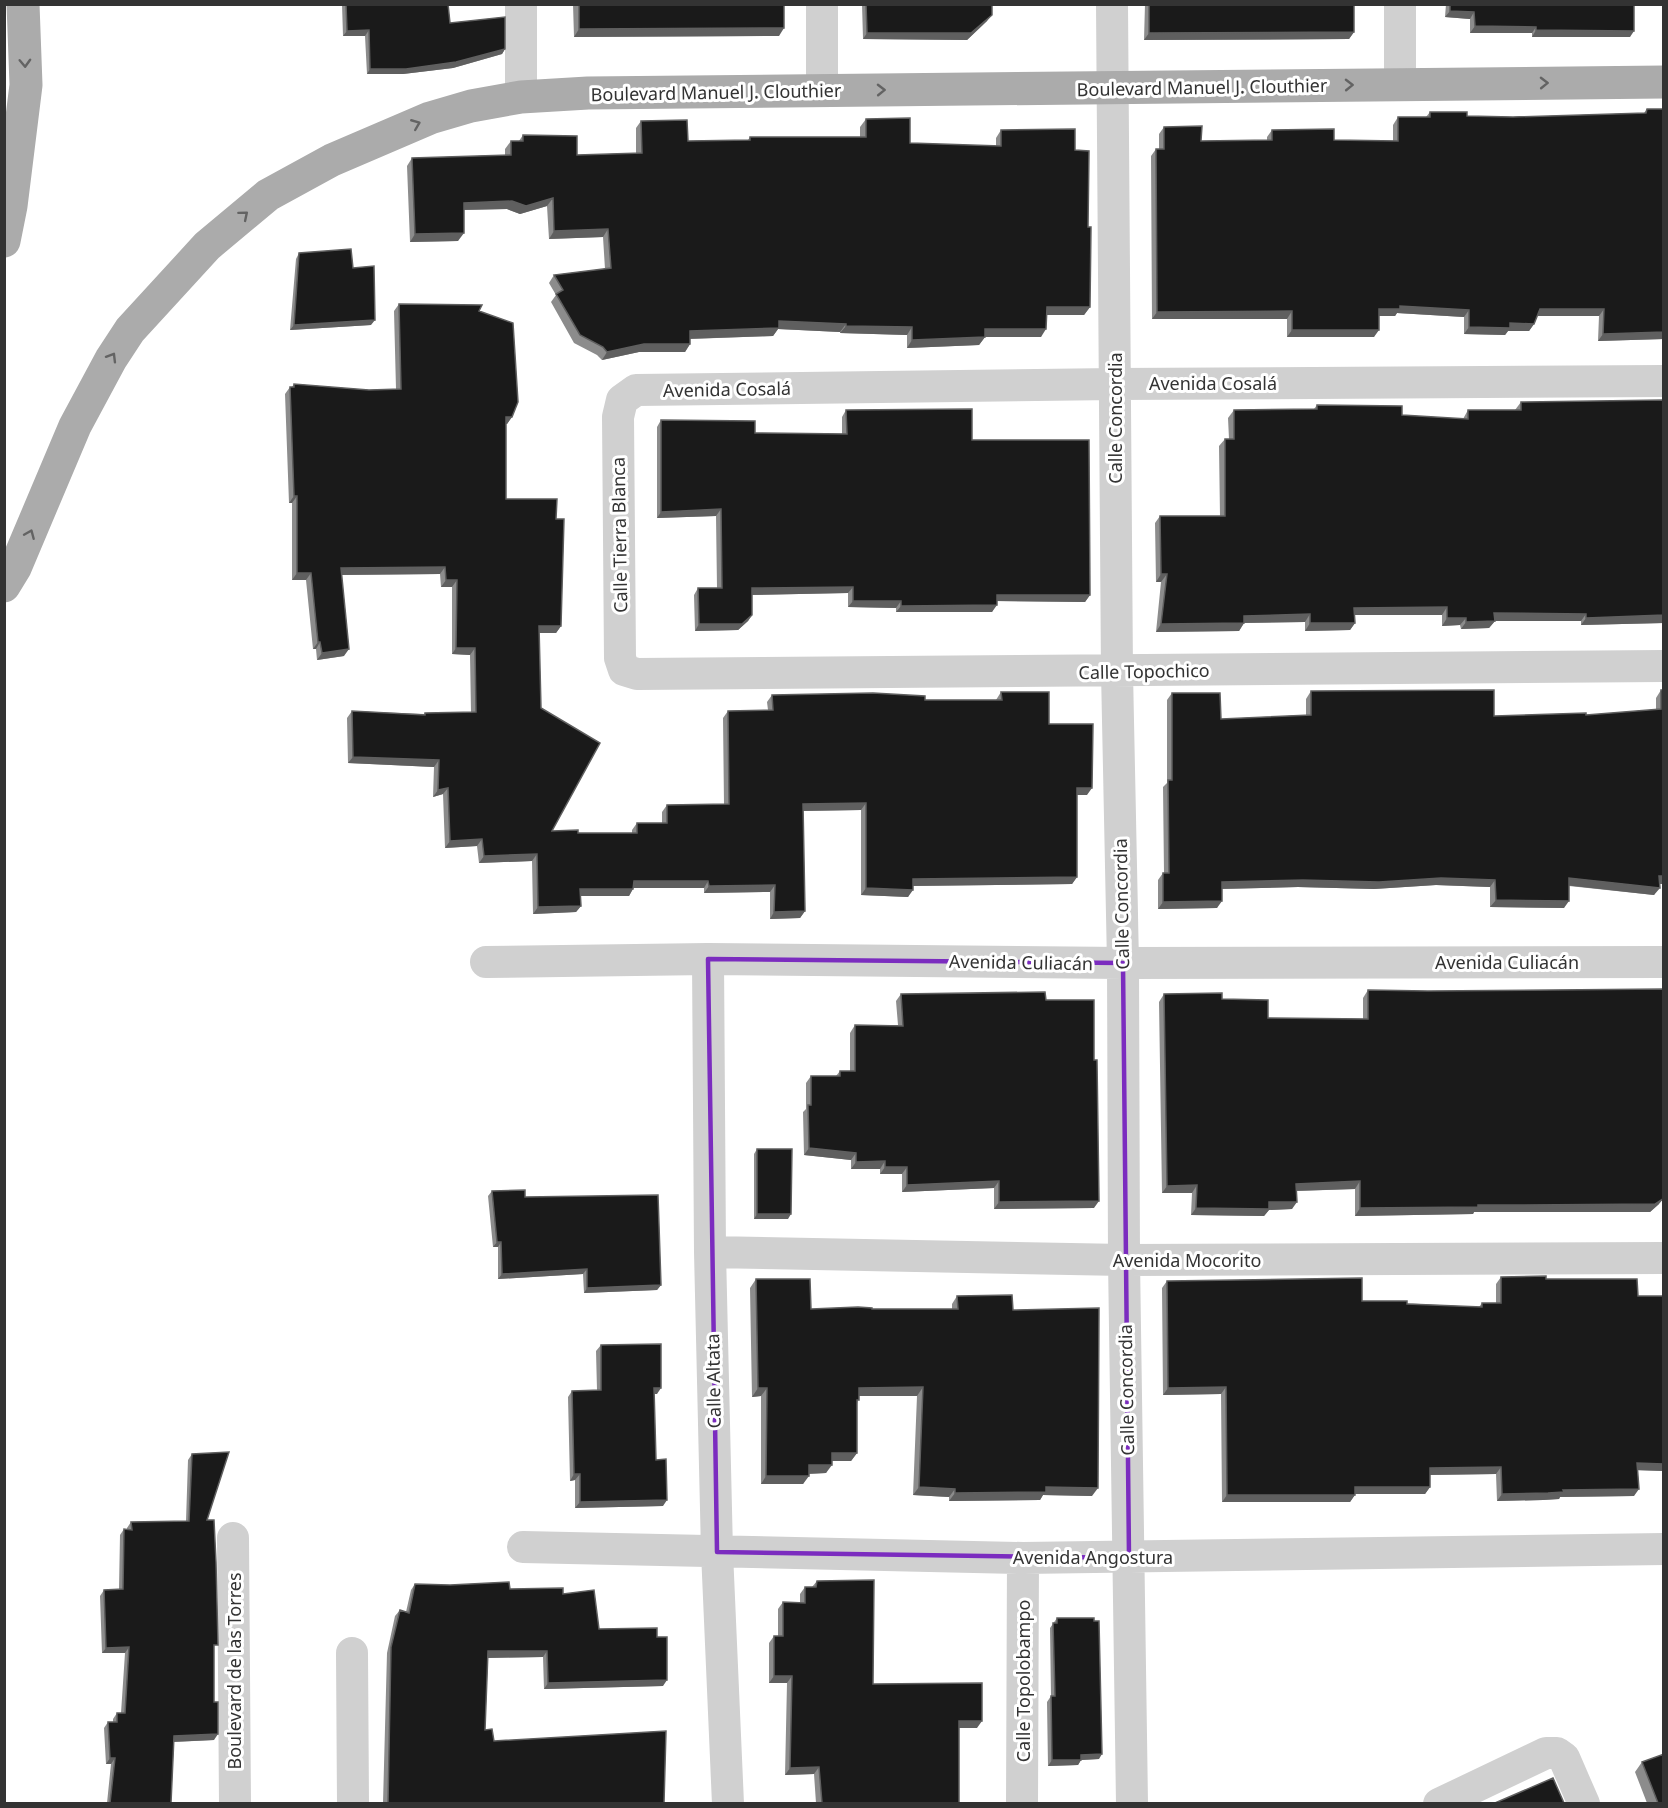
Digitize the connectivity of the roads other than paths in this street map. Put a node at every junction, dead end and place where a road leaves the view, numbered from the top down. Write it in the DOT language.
graph roads {
  1 [pos="23,4"];
  2 [pos="521,4"];
  3 [pos="822,4"];
  4 [pos="1112,4"];
  5 [pos="1400,4"];
  6 [pos="1664,82"];
  7 [pos="1400,85"];
  8 [pos="1114,87"];
  9 [pos="822,91"];
  10 [pos="521,97"];
  11 [pos="4,241"];
  12 [pos="1664,381"];
  13 [pos="1115,384"];
  14 [pos="622,400"];
  15 [pos="4,586"];
  16 [pos="1664,666"];
  17 [pos="624,670"];
  18 [pos="1117,672"];
  19 [pos="708,959"];
  20 [pos="486,962"];
  21 [pos="1664,962"];
  22 [pos="1123,963"];
  23 [pos="710,1252"];
  24 [pos="1664,1258"];
  25 [pos="1124,1260"];
  26 [pos="233,1538"];
  27 [pos="523,1547"];
  28 [pos="1664,1550"];
  29 [pos="717,1552"];
  30 [pos="1023,1558"];
  31 [pos="1129,1558"];
  32 [pos="352,1653"];
  33 [pos="235,1803"];
  34 [pos="353,1803"];
  35 [pos="728,1803"];
  36 [pos="1022,1803"];
  37 [pos="1132,1803"];
  38 [pos="1439,1803"];
  39 [pos="1584,1803"];
  1 -- 11 [label="main road, one-way"];
  2 -- 10 [label="street"];
  3 -- 9 [label="street"];
  4 -- 8 [label="street, Calle Concordia"];
  5 -- 7 [label="street"];
  7 -- 6 [label="main road, Boulevard Manuel J. Clouthier, one-way"];
  8 -- 7 [label="main road, Boulevard Manuel J. Clouthier, one-way"];
  9 -- 8 [label="main road, Boulevard Manuel J. Clouthier, one-way"];
  8 -- 13 [label="street, Calle Concordia"];
  9 -- 10 [label="main road, Boulevard Manuel J. Clouthier"];
  15 -- 10 [label="main road, Boulevard Manuel J. Clouthier, one-way"];
  12 -- 13 [label="street, Avenida Cosalá"];
  13 -- 14 [label="street, Avenida Cosalá"];
  13 -- 18 [label="street, Calle Concordia"];
  14 -- 17 [label="street, Calle Tierra Blanca"];
  16 -- 18 [label="street, Calle Topochico"];
  17 -- 18 [label="street, Calle Topochico"];
  18 -- 22 [label="street, Calle Concordia"];
  19 -- 20 [label="street, Avenida Culiacán"];
  19 -- 22 [label="street, Avenida Culiacán"];
  19 -- 23 [label="street, Calle Altata"];
  21 -- 22 [label="street, Avenida Culiacán"];
  22 -- 25 [label="street, Calle Concordia"];
  23 -- 25 [label="street, Avenida Mocorito"];
  23 -- 29 [label="street, Calle Altata"];
  24 -- 25 [label="street, Avenida Mocorito"];
  25 -- 31 [label="street, Calle Concordia"];
  26 -- 33 [label="street, Boulevard de las Torres"];
  27 -- 29 [label="street, Avenida Angostura"];
  28 -- 31 [label="street, Avenida Angostura"];
  29 -- 30 [label="street, Avenida Angostura"];
  29 -- 35 [label="street, Calle Altata"];
  30 -- 31 [label="street, Avenida Angostura"];
  30 -- 36 [label="street, Calle Topolobampo"];
  31 -- 37 [label="street, Calle Concordia"];
  32 -- 34 [label="street"];
  38 -- 39 [label="street"];
}
